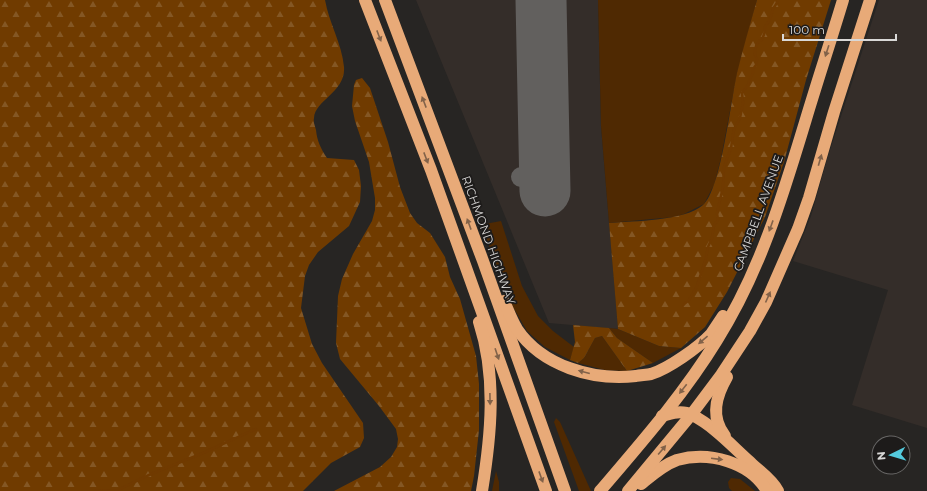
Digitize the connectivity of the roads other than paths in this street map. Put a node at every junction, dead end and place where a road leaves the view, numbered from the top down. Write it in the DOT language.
graph roads {
  1 [pos="365,0"];
  2 [pos="385,0"];
  3 [pos="843,0"];
  4 [pos="870,0"];
  5 [pos="451,225"];
  6 [pos="762,250"];
  7 [pos="483,261"];
  8 [pos="750,331"];
  9 [pos="691,414"];
  10 [pos="662,416"];
  11 [pos="733,446"];
  12 [pos="482,491"];
  13 [pos="546,491"];
  14 [pos="565,491"];
  15 [pos="600,491"];
  16 [pos="628,491"];
  17 [pos="633,491"];
  18 [pos="767,491"];
  19 [pos="778,491"];
  1 -- 5 [label="highway, one-way"];
  7 -- 2 [label="highway, RICHMOND HIGHWAY, one-way"];
  3 -- 6 [label="highway, CAMPBELL AVENUE, one-way"];
  8 -- 4 [label="highway, one-way"];
  5 -- 12 [label="highway, one-way"];
  5 -- 13 [label="highway, one-way"];
  6 -- 7 [label="highway, one-way"];
  6 -- 10 [label="highway, CAMPBELL AVENUE, one-way"];
  7 -- 14 [label="highway, RICHMOND HIGHWAY"];
  8 -- 9 [label="highway"];
  8 -- 11 [label="highway"];
  9 -- 10 [label="highway"];
  9 -- 11 [label="highway"];
  16 -- 9 [label="highway, one-way"];
  10 -- 15 [label="highway, CAMPBELL AVENUE"];
  11 -- 19 [label="highway"];
  17 -- 18 [label="highway, one-way"];
}
